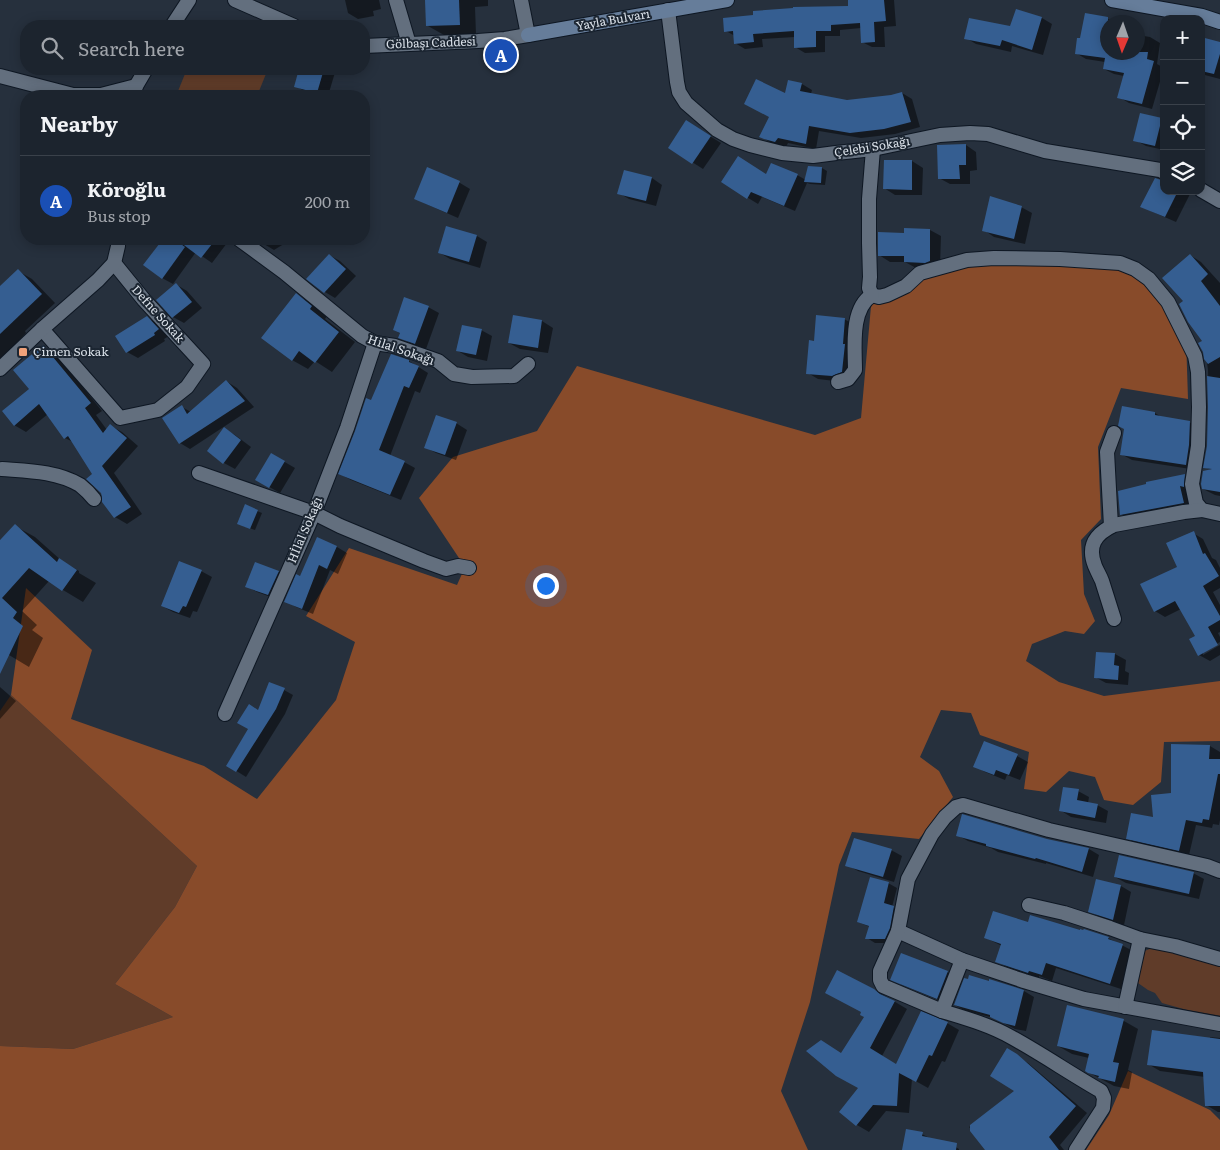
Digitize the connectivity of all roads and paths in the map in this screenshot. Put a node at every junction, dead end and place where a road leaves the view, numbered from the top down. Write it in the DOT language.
graph roads {
  1 [pos="189,0"];
  2 [pos="235,0"];
  3 [pos="396,0"];
  4 [pos="521,0"];
  5 [pos="728,0"];
  6 [pos="1112,0"];
  7 [pos="668,10"];
  8 [pos="176,20"];
  9 [pos="280,20"];
  10 [pos="1220,22"];
  11 [pos="528,35"];
  12 [pos="409,44"];
  13 [pos="370,46"];
  14 [pos="143,75"];
  15 [pos="0,76"];
  16 [pos="57,90"];
  17 [pos="136,90"];
  18 [pos="873,149"];
  19 [pos="1160,170"];
  20 [pos="1205,192"];
  21 [pos="1220,201"];
  22 [pos="118,245"];
  23 [pos="247,245"];
  24 [pos="114,263"];
  25 [pos="872,295"];
  26 [pos="42,329"];
  27 [pos="374,343"];
  28 [pos="528,364"];
  29 [pos="0,369"];
  30 [pos="838,382"];
  31 [pos="1114,433"];
  32 [pos="1,468"];
  33 [pos="199,473"];
  34 [pos="94,499"];
  35 [pos="1202,510"];
  36 [pos="314,513"];
  37 [pos="1220,514"];
  38 [pos="1111,526"];
  39 [pos="469,568"];
  40 [pos="1114,619"];
  41 [pos="225,714"];
  42 [pos="1220,871"];
  43 [pos="1029,905"];
  44 [pos="898,931"];
  45 [pos="1140,939"];
  46 [pos="1220,959"];
  47 [pos="962,960"];
  48 [pos="1125,1006"];
  49 [pos="942,1011"];
  50 [pos="1220,1024"];
  51 [pos="1076,1150"];
  1 -- 8 [label="street"];
  2 -- 9 [label="street"];
  3 -- 12 [label="street"];
  4 -- 11 [label="street"];
  5 -- 7 [label="main road, Yayla Bulvarı"];
  6 -- 10 [label="main road"];
  7 -- 11 [label="main road, Yayla Bulvarı"];
  7 -- 18 [label="street, Çelebi Sokağı"];
  11 -- 12 [label="street, Gölbaşı Caddesi"];
  12 -- 13 [label="street, Gölbaşı Caddesi"];
  14 -- 17 [label="street"];
  15 -- 16 [label="street"];
  18 -- 19 [label="street, Çelebi Sokağı"];
  18 -- 25 [label="street"];
  20 -- 21 [label="street"];
  22 -- 24 [label="street"];
  23 -- 27 [label="street, Hilal Sokağı"];
  24 -- 26 [label="street"];
  24 -- 26 [label="street, Defne Sokak"];
  25 -- 30 [label="street"];
  25 -- 35 [label="street"];
  26 -- 29 [label="street"];
  27 -- 28 [label="street, Hilal Sokağı"];
  27 -- 36 [label="street, Hİlal Sokağı"];
  31 -- 38 [label="street"];
  32 -- 34 [label="street"];
  33 -- 36 [label="street"];
  35 -- 37 [label="street"];
  35 -- 38 [label="street"];
  36 -- 39 [label="street"];
  36 -- 41 [label="street, Hİlal Sokağı"];
  38 -- 40 [label="street"];
  42 -- 44 [label="street"];
  43 -- 45 [label="street"];
  44 -- 47 [label="street"];
  44 -- 49 [label="street"];
  45 -- 46 [label="street"];
  45 -- 48 [label="street"];
  47 -- 48 [label="street"];
  47 -- 49 [label="street"];
  48 -- 50 [label="street"];
  49 -- 51 [label="street"];
}
